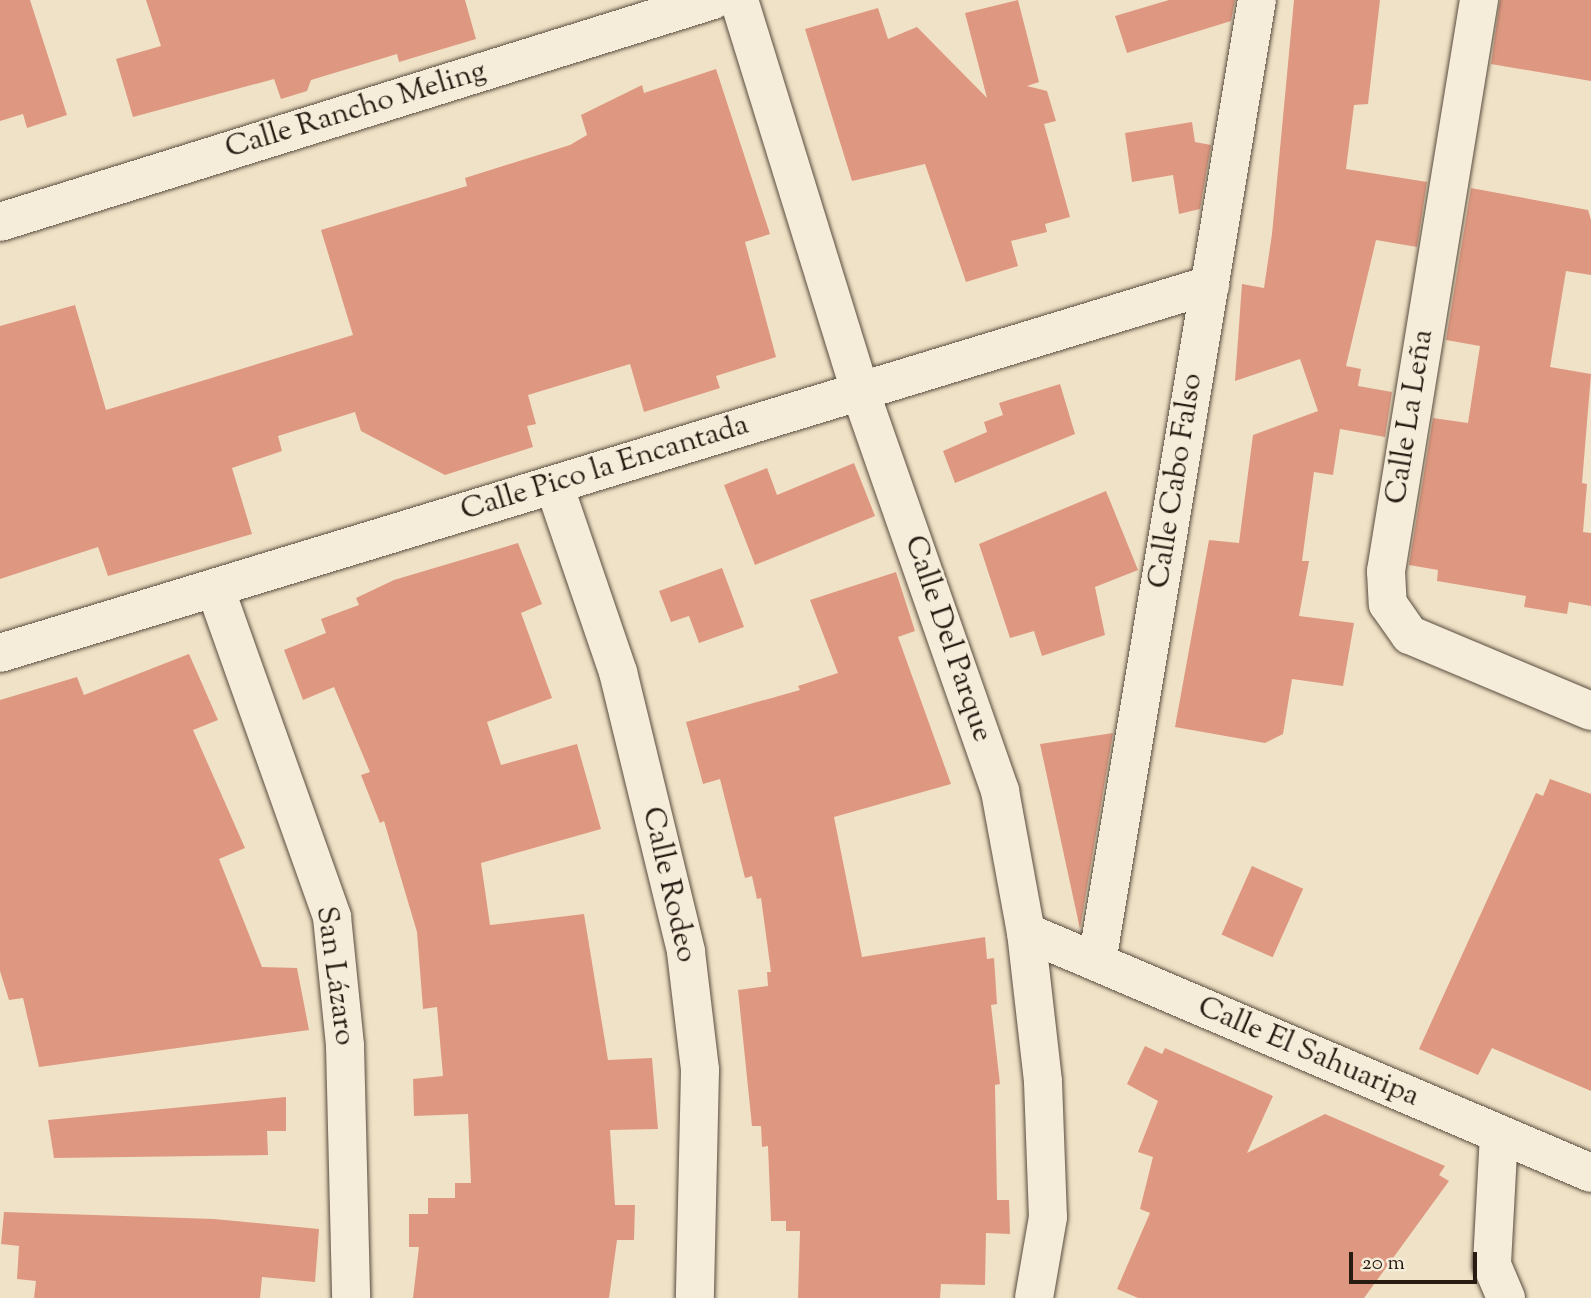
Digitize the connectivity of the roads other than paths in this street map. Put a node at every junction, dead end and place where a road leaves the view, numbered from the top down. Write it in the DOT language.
graph roads {
  1 [pos="713,0"];
  2 [pos="739,0"];
  3 [pos="1257,0"];
  4 [pos="1479,0"];
  5 [pos="0,222"];
  6 [pos="1210,285"];
  7 [pos="860,391"];
  8 [pos="554,485"];
  9 [pos="215,588"];
  10 [pos="0,653"];
  11 [pos="1591,711"];
  12 [pos="1026,932"];
  13 [pos="1097,962"];
  14 [pos="1499,1134"];
  15 [pos="1591,1173"];
  16 [pos="351,1298"];
  17 [pos="695,1298"];
  18 [pos="1034,1298"];
  19 [pos="1506,1298"];
  1 -- 5 [label="street, Calle Rancho Meling"];
  2 -- 7 [label="street, Calle Del Parque"];
  3 -- 6 [label="street, Calle Cabo Falso"];
  4 -- 11 [label="street, Calle La Leña"];
  6 -- 7 [label="street, Calle Pico la Encantada"];
  6 -- 13 [label="street, Calle Cabo Falso"];
  7 -- 8 [label="street, Calle Pico la Encantada"];
  7 -- 12 [label="street, Calle Del Parque"];
  8 -- 9 [label="street, Calle Pico la Encantada"];
  8 -- 17 [label="street, Calle Rodeo"];
  9 -- 10 [label="street, Calle Pico la Encantada"];
  9 -- 16 [label="street, San Lázaro"];
  12 -- 13 [label="street, Calle El Sahuaripa"];
  12 -- 18 [label="street, Calle Del Parque"];
  13 -- 14 [label="street, Calle El Sahuaripa"];
  14 -- 15 [label="street, Calle El Sahuaripa"];
  14 -- 19 [label="street"];
}
